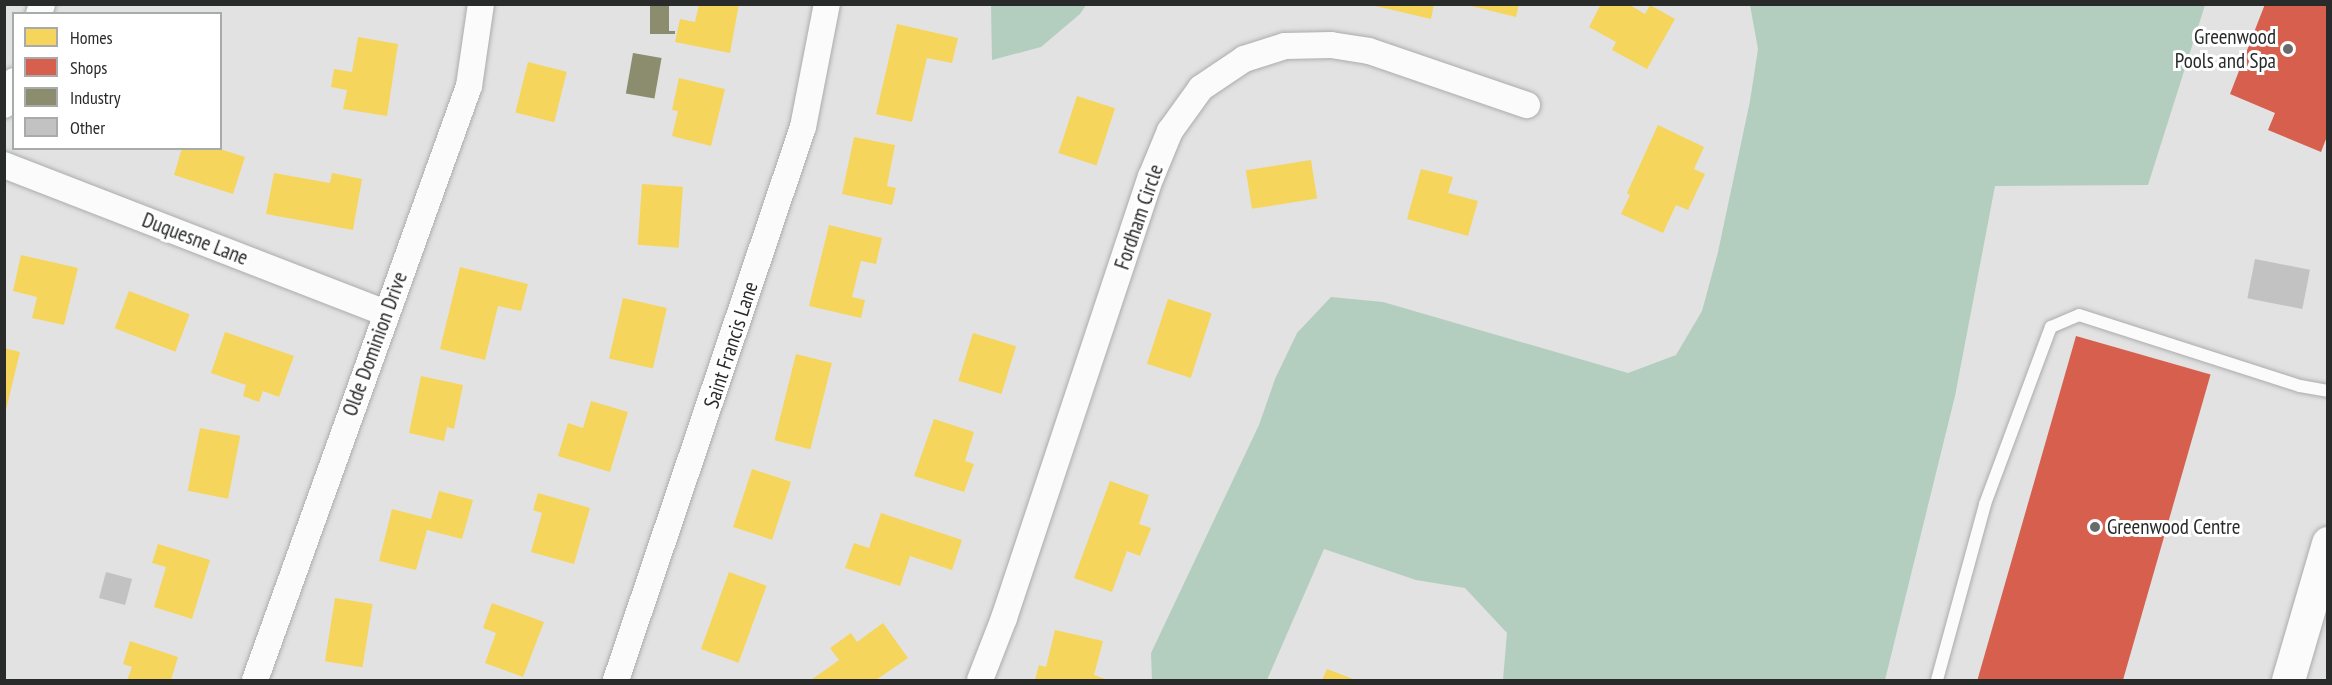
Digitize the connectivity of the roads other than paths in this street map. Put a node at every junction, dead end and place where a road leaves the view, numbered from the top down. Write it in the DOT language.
graph roads {
  1 [pos="481,4"];
  2 [pos="827,4"];
  3 [pos="12,86"];
  4 [pos="4,105"];
  5 [pos="1527,105"];
  6 [pos="4,165"];
  7 [pos="386,313"];
  8 [pos="2328,392"];
  9 [pos="2328,543"];
  10 [pos="255,681"];
  11 [pos="616,681"];
  12 [pos="980,681"];
  13 [pos="1937,681"];
  14 [pos="2288,681"];
  1 -- 7 [label="street, Olde Dominion Drive"];
  2 -- 11 [label="street, Saint Francis Lane"];
  3 -- 4 [label="street"];
  5 -- 12 [label="street, Fordham Circle"];
  6 -- 7 [label="street, Duquesne Lane"];
  7 -- 10 [label="street, Olde Dominion Drive"];
  8 -- 13 [label="lane"];
  9 -- 14 [label="main road"];
}
